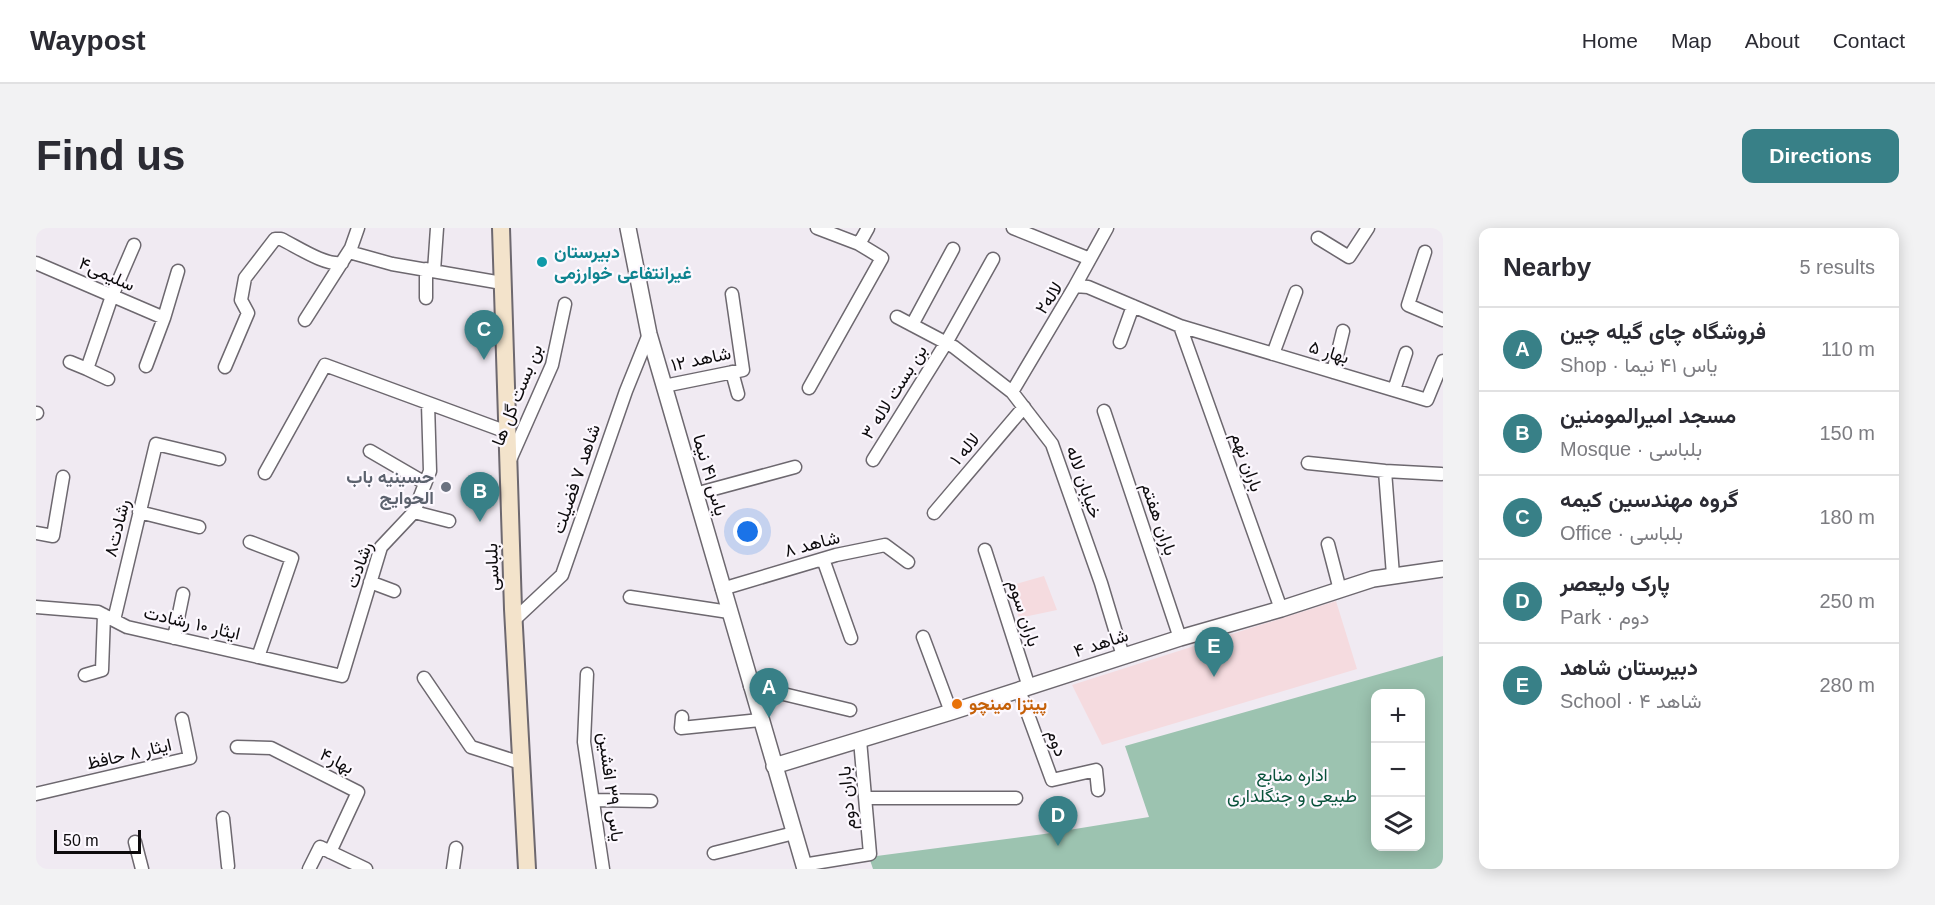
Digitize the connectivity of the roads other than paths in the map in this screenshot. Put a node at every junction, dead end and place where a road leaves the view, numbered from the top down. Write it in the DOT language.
graph roads {
  1 [pos="358,228"];
  2 [pos="437,228"];
  3 [pos="501,228"];
  4 [pos="628,228"];
  5 [pos="817,228"];
  6 [pos="868,228"];
  7 [pos="1013,228"];
  8 [pos="1107,228"];
  9 [pos="1368,228"];
  10 [pos="1318,238"];
  11 [pos="859,244"];
  12 [pos="134,245"];
  13 [pos="953,249"];
  14 [pos="349,252"];
  15 [pos="1425,252"];
  16 [pos="993,259"];
  17 [pos="1090,259"];
  18 [pos="36,263"];
  19 [pos="342,263"];
  20 [pos="430,270"];
  21 [pos="178,271"];
  22 [pos="502,283"];
  23 [pos="1075,286"];
  24 [pos="1296,292"];
  25 [pos="732,294"];
  26 [pos="112,296"];
  27 [pos="426,297"];
  28 [pos="565,304"];
  29 [pos="1133,306"];
  30 [pos="897,316"];
  31 [pos="164,318"];
  32 [pos="305,320"];
  33 [pos="1443,320"];
  34 [pos="912,325"];
  35 [pos="1180,326"];
  36 [pos="1343,332"];
  37 [pos="649,334"];
  38 [pos="1120,342"];
  39 [pos="946,343"];
  40 [pos="1406,353"];
  41 [pos="1273,354"];
  42 [pos="1443,361"];
  43 [pos="70,362"];
  44 [pos="146,366"];
  45 [pos="225,367"];
  46 [pos="87,369"];
  47 [pos="732,372"];
  48 [pos="1333,372"];
  49 [pos="108,379"];
  50 [pos="664,386"];
  51 [pos="809,388"];
  52 [pos="1394,390"];
  53 [pos="1012,392"];
  54 [pos="738,394"];
  55 [pos="428,404"];
  56 [pos="1023,407"];
  57 [pos="1104,411"];
  58 [pos="507,432"];
  59 [pos="370,451"];
  60 [pos="219,459"];
  61 [pos="873,460"];
  62 [pos="1308,463"];
  63 [pos="508,464"];
  64 [pos="795,467"];
  65 [pos="1385,471"];
  66 [pos="265,473"];
  67 [pos="1441,474"];
  68 [pos="63,477"];
  69 [pos="425,483"];
  70 [pos="695,494"];
  71 [pos="140,512"];
  72 [pos="414,512"];
  73 [pos="934,513"];
  74 [pos="449,521"];
  75 [pos="199,527"];
  76 [pos="36,533"];
  77 [pos="250,542"];
  78 [pos="1328,544"];
  79 [pos="985,550"];
  80 [pos="823,559"];
  81 [pos="908,562"];
  82 [pos="1443,569"];
  83 [pos="1393,575"];
  84 [pos="370,582"];
  85 [pos="722,589"];
  86 [pos="1340,590"];
  87 [pos="394,591"];
  88 [pos="183,594"];
  89 [pos="630,597"];
  90 [pos="36,607"];
  91 [pos="1281,609"];
  92 [pos="729,612"];
  93 [pos="109,618"];
  94 [pos="514,620"];
  95 [pos="923,637"];
  96 [pos="174,638"];
  97 [pos="851,638"];
  98 [pos="1180,638"];
  99 [pos="1123,656"];
  100 [pos="258,657"];
  101 [pos="587,674"];
  102 [pos="85,675"];
  103 [pos="342,676"];
  104 [pos="424,678"];
  105 [pos="750,686"];
  106 [pos="1024,689"];
  107 [pos="850,711"];
  108 [pos="951,712"];
  109 [pos="682,717"];
  110 [pos="182,719"];
  111 [pos="760,720"];
  112 [pos="860,740"];
  113 [pos="237,747"];
  114 [pos="521,763"];
  115 [pos="774,766"];
  116 [pos="1098,790"];
  117 [pos="36,794"];
  118 [pos="865,798"];
  119 [pos="1016,798"];
  120 [pos="593,800"];
  121 [pos="651,801"];
  122 [pos="223,819"];
  123 [pos="794,833"];
  124 [pos="135,842"];
  125 [pos="456,848"];
  126 [pos="325,850"];
  127 [pos="714,853"];
  128 [pos="804,867"];
  129 [pos="224,868"];
  130 [pos="142,869"];
  131 [pos="309,869"];
  132 [pos="366,869"];
  133 [pos="453,869"];
  134 [pos="527,869"];
  135 [pos="603,869"];
  1 -- 14 [label="street"];
  2 -- 20 [label="street"];
  3 -- 22 [label="main road, بلباسی"];
  4 -- 37 [label="street, یاس ۴۱ نیما"];
  5 -- 11 [label="street"];
  6 -- 11 [label="street"];
  7 -- 17 [label="street"];
  8 -- 17 [label="street"];
  9 -- 10 [label="street"];
  11 -- 51 [label="street"];
  12 -- 26 [label="street"];
  13 -- 34 [label="street"];
  14 -- 19 [label="street"];
  14 -- 20 [label="street"];
  15 -- 33 [label="street"];
  16 -- 39 [label="street, بن بست لاله ۳"];
  17 -- 23 [label="street"];
  18 -- 26 [label="street, سلیمی۴"];
  19 -- 32 [label="street"];
  19 -- 45 [label="street"];
  20 -- 22 [label="street"];
  20 -- 27 [label="street"];
  21 -- 31 [label="street"];
  22 -- 58 [label="main road, بلباسی"];
  23 -- 29 [label="street, لاله۲"];
  23 -- 53 [label="street, لاله۲"];
  24 -- 41 [label="street"];
  25 -- 47 [label="street, شاهد ۱۲"];
  26 -- 31 [label="street, سلیمی۴"];
  26 -- 46 [label="street"];
  28 -- 63 [label="street, بن بست گل ها"];
  29 -- 35 [label="street, لاله۲"];
  29 -- 38 [label="street"];
  30 -- 34 [label="street, خیابان لاله"];
  31 -- 44 [label="street"];
  34 -- 39 [label="street, خیابان لاله"];
  35 -- 41 [label="street, بهار ۵"];
  35 -- 91 [label="street, باران نهم"];
  36 -- 48 [label="street"];
  37 -- 50 [label="street, یاس ۴۱ نیما"];
  37 -- 94 [label="street, شاهد ۷ فضیلت"];
  39 -- 53 [label="street, خیابان لاله"];
  39 -- 61 [label="street, بن بست لاله ۳"];
  40 -- 52 [label="street"];
  41 -- 48 [label="street, بهار ۵"];
  42 -- 52 [label="street, بهار ۵"];
  43 -- 46 [label="street"];
  46 -- 49 [label="street"];
  47 -- 50 [label="street, شاهد ۱۲"];
  47 -- 54 [label="street"];
  48 -- 52 [label="street, بهار ۵"];
  50 -- 70 [label="street, یاس ۴۱ نیما"];
  53 -- 56 [label="street, خیابان لاله"];
  55 -- 58 [label="street"];
  55 -- 66 [label="street"];
  55 -- 69 [label="street, رشادت"];
  56 -- 73 [label="street, لاله ۱"];
  56 -- 99 [label="street, خیابان لاله"];
  57 -- 98 [label="street, باران هفتم"];
  58 -- 63 [label="main road, بلباسی"];
  59 -- 69 [label="street"];
  60 -- 71 [label="street, رشادت۸"];
  62 -- 65 [label="street"];
  63 -- 94 [label="main road, بلباسی"];
  64 -- 70 [label="street"];
  65 -- 67 [label="street"];
  65 -- 83 [label="street"];
  68 -- 76 [label="street"];
  69 -- 72 [label="street, رشادت"];
  70 -- 85 [label="street, یاس ۴۱ نیما"];
  71 -- 75 [label="street"];
  71 -- 93 [label="street, رشادت۸"];
  72 -- 74 [label="street"];
  72 -- 84 [label="street, رشادت"];
  77 -- 100 [label="street"];
  78 -- 86 [label="street"];
  79 -- 106 [label="street, باران سوم"];
  80 -- 81 [label="street, شاهد ۸"];
  80 -- 85 [label="street, شاهد ۸"];
  80 -- 97 [label="street"];
  82 -- 83 [label="street, شاهد ۴"];
  83 -- 86 [label="street, شاهد ۴"];
  84 -- 87 [label="street"];
  84 -- 103 [label="street, رشادت"];
  85 -- 92 [label="street, یاس ۴۱ نیما"];
  86 -- 91 [label="street, شاهد ۴"];
  88 -- 96 [label="street"];
  89 -- 92 [label="street"];
  90 -- 93 [label="street, ایثار ۱۰ رشادت"];
  91 -- 98 [label="street, شاهد ۴"];
  92 -- 105 [label="street, یاس ۴۱ نیما"];
  93 -- 96 [label="street, ایثار ۱۰ رشادت"];
  93 -- 102 [label="street, رشادت۸"];
  94 -- 114 [label="main road, بلباسی"];
  95 -- 108 [label="street"];
  96 -- 100 [label="street, ایثار ۱۰ رشادت"];
  98 -- 99 [label="street, شاهد ۴"];
  99 -- 106 [label="street, شاهد ۴"];
  100 -- 103 [label="street, ایثار ۱۰ رشادت"];
  101 -- 120 [label="street, یاس ۳۹ افشین"];
  104 -- 114 [label="street"];
  105 -- 107 [label="street"];
  105 -- 111 [label="street, یاس ۴۱ نیما"];
  106 -- 108 [label="street, شاهد ۴"];
  106 -- 116 [label="street, دوم"];
  108 -- 112 [label="street, شاهد ۴"];
  109 -- 111 [label="street"];
  110 -- 117 [label="street, ایثار ۸ حافظ"];
  111 -- 115 [label="street, یاس ۴۱ نیما"];
  112 -- 115 [label="street, شاهد ۴"];
  112 -- 118 [label="street, باران دوم"];
  113 -- 126 [label="street, بهار۴"];
  114 -- 134 [label="main road, بلباسی"];
  115 -- 123 [label="street, یاس ۴۱ نیما"];
  118 -- 119 [label="street"];
  118 -- 128 [label="street, باران دوم"];
  120 -- 121 [label="street"];
  120 -- 135 [label="street, یاس ۳۹ افشین"];
  122 -- 129 [label="street"];
  123 -- 127 [label="street"];
  123 -- 128 [label="street, یاس ۴۱ نیما"];
  124 -- 130 [label="street"];
  125 -- 133 [label="street"];
  126 -- 131 [label="street"];
  126 -- 132 [label="street"];
}
